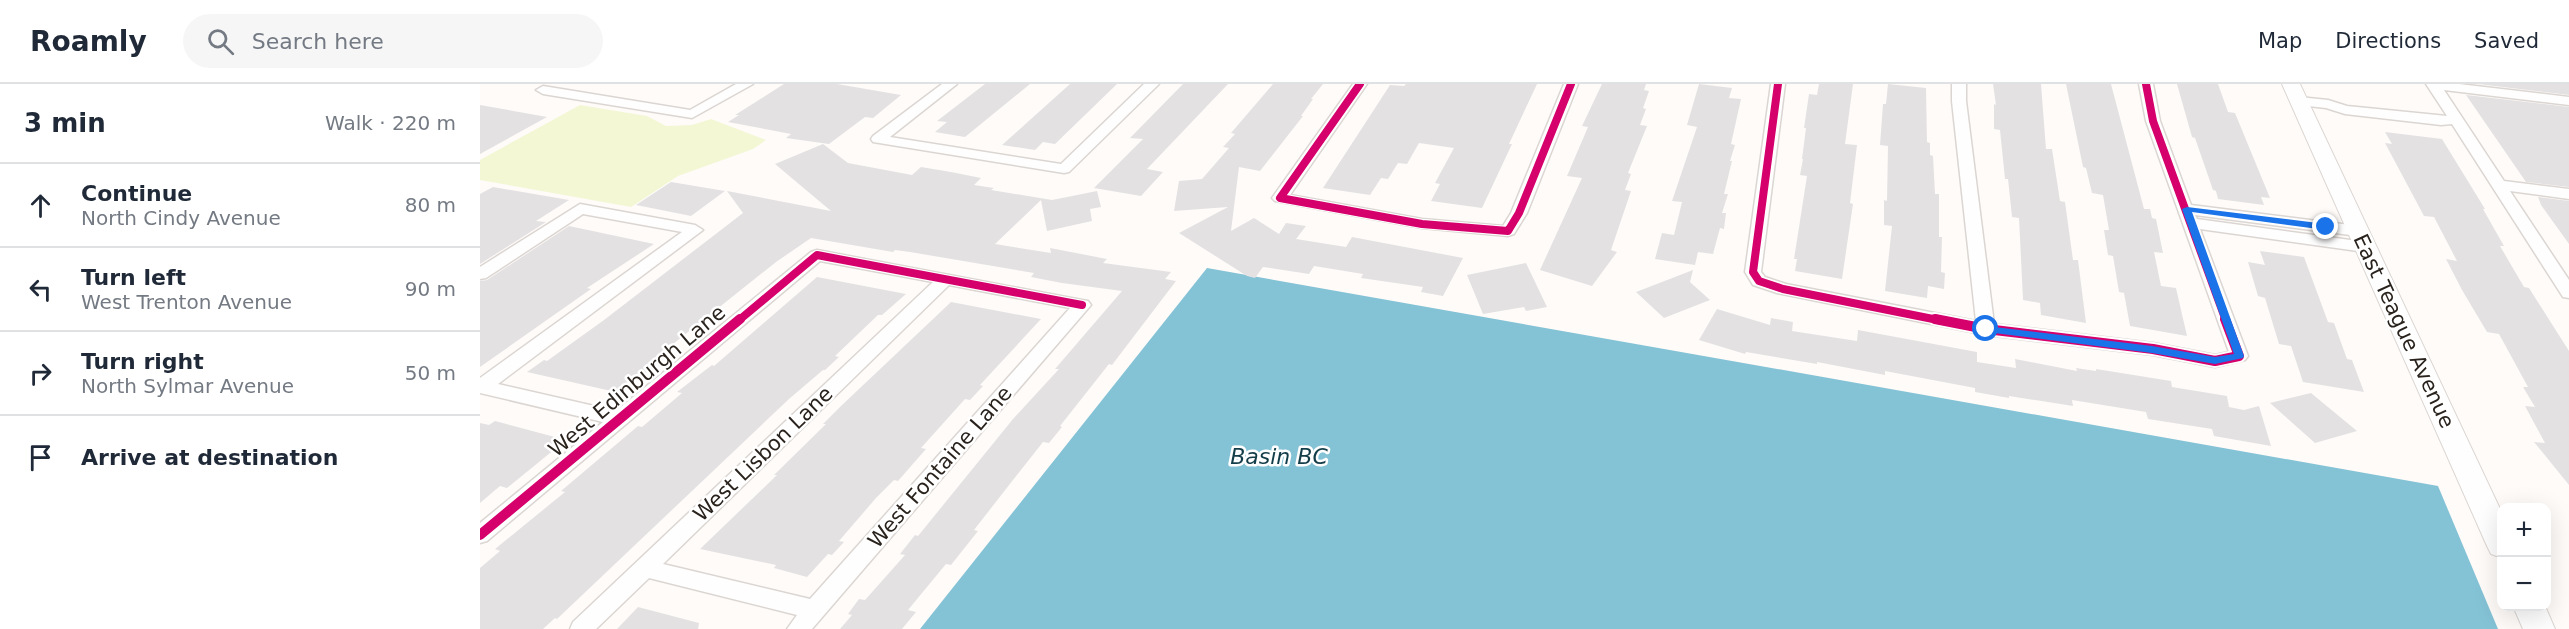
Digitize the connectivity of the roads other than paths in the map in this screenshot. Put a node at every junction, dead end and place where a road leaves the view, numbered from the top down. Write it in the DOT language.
graph roads {
  1 [pos="746,84"];
  2 [pos="1152,84"];
  3 [pos="1360,84"];
  4 [pos="1571,84"];
  5 [pos="1778,84"];
  6 [pos="1959,84"];
  7 [pos="2146,84"];
  8 [pos="944,85"];
  9 [pos="2434,85"];
  10 [pos="548,87"];
  11 [pos="2295,92"];
  12 [pos="2569,101"];
  13 [pos="2328,104"];
  14 [pos="2389,110"];
  15 [pos="2456,119"];
  16 [pos="2499,185"];
  17 [pos="2569,194"];
  18 [pos="2189,216"];
  19 [pos="2362,239"];
  20 [pos="480,274"];
  21 [pos="946,279"];
  22 [pos="2569,293"];
  23 [pos="1986,329"];
  24 [pos="481,387"];
  25 [pos="620,419"];
  26 [pos="480,535"];
  27 [pos="2497,535"];
  28 [pos="644,568"];
  29 [pos="814,610"];
  30 [pos="2531,611"];
  31 [pos="580,629"];
  32 [pos="798,629"];
  33 [pos="2539,629"];
  1 -- 10 [label="street"];
  2 -- 8 [label="street"];
  3 -- 4 [label="street"];
  5 -- 23 [label="street"];
  6 -- 23 [label="street"];
  7 -- 18 [label="street"];
  9 -- 12 [label="street"];
  9 -- 15 [label="street"];
  11 -- 13 [label="street"];
  11 -- 19 [label="street, East Teague Avenue"];
  13 -- 14 [label="street"];
  13 -- 14 [label="street"];
  14 -- 15 [label="street"];
  15 -- 16 [label="street"];
  16 -- 17 [label="street"];
  16 -- 22 [label="street"];
  18 -- 19 [label="street"];
  18 -- 23 [label="street"];
  19 -- 27 [label="street, East Teague Avenue"];
  20 -- 24 [label="street"];
  21 -- 25 [label="street, West Edinburgh Lane"];
  21 -- 28 [label="street, West Lisbon Lane"];
  21 -- 29 [label="street, West Fontaine Lane"];
  24 -- 25 [label="street"];
  25 -- 26 [label="street, West Edinburgh Lane"];
  28 -- 29 [label="street"];
  28 -- 31 [label="street, West Lisbon Lane"];
  29 -- 32 [label="street, West Fontaine Lane"];
  30 -- 33 [label="street"];
}
